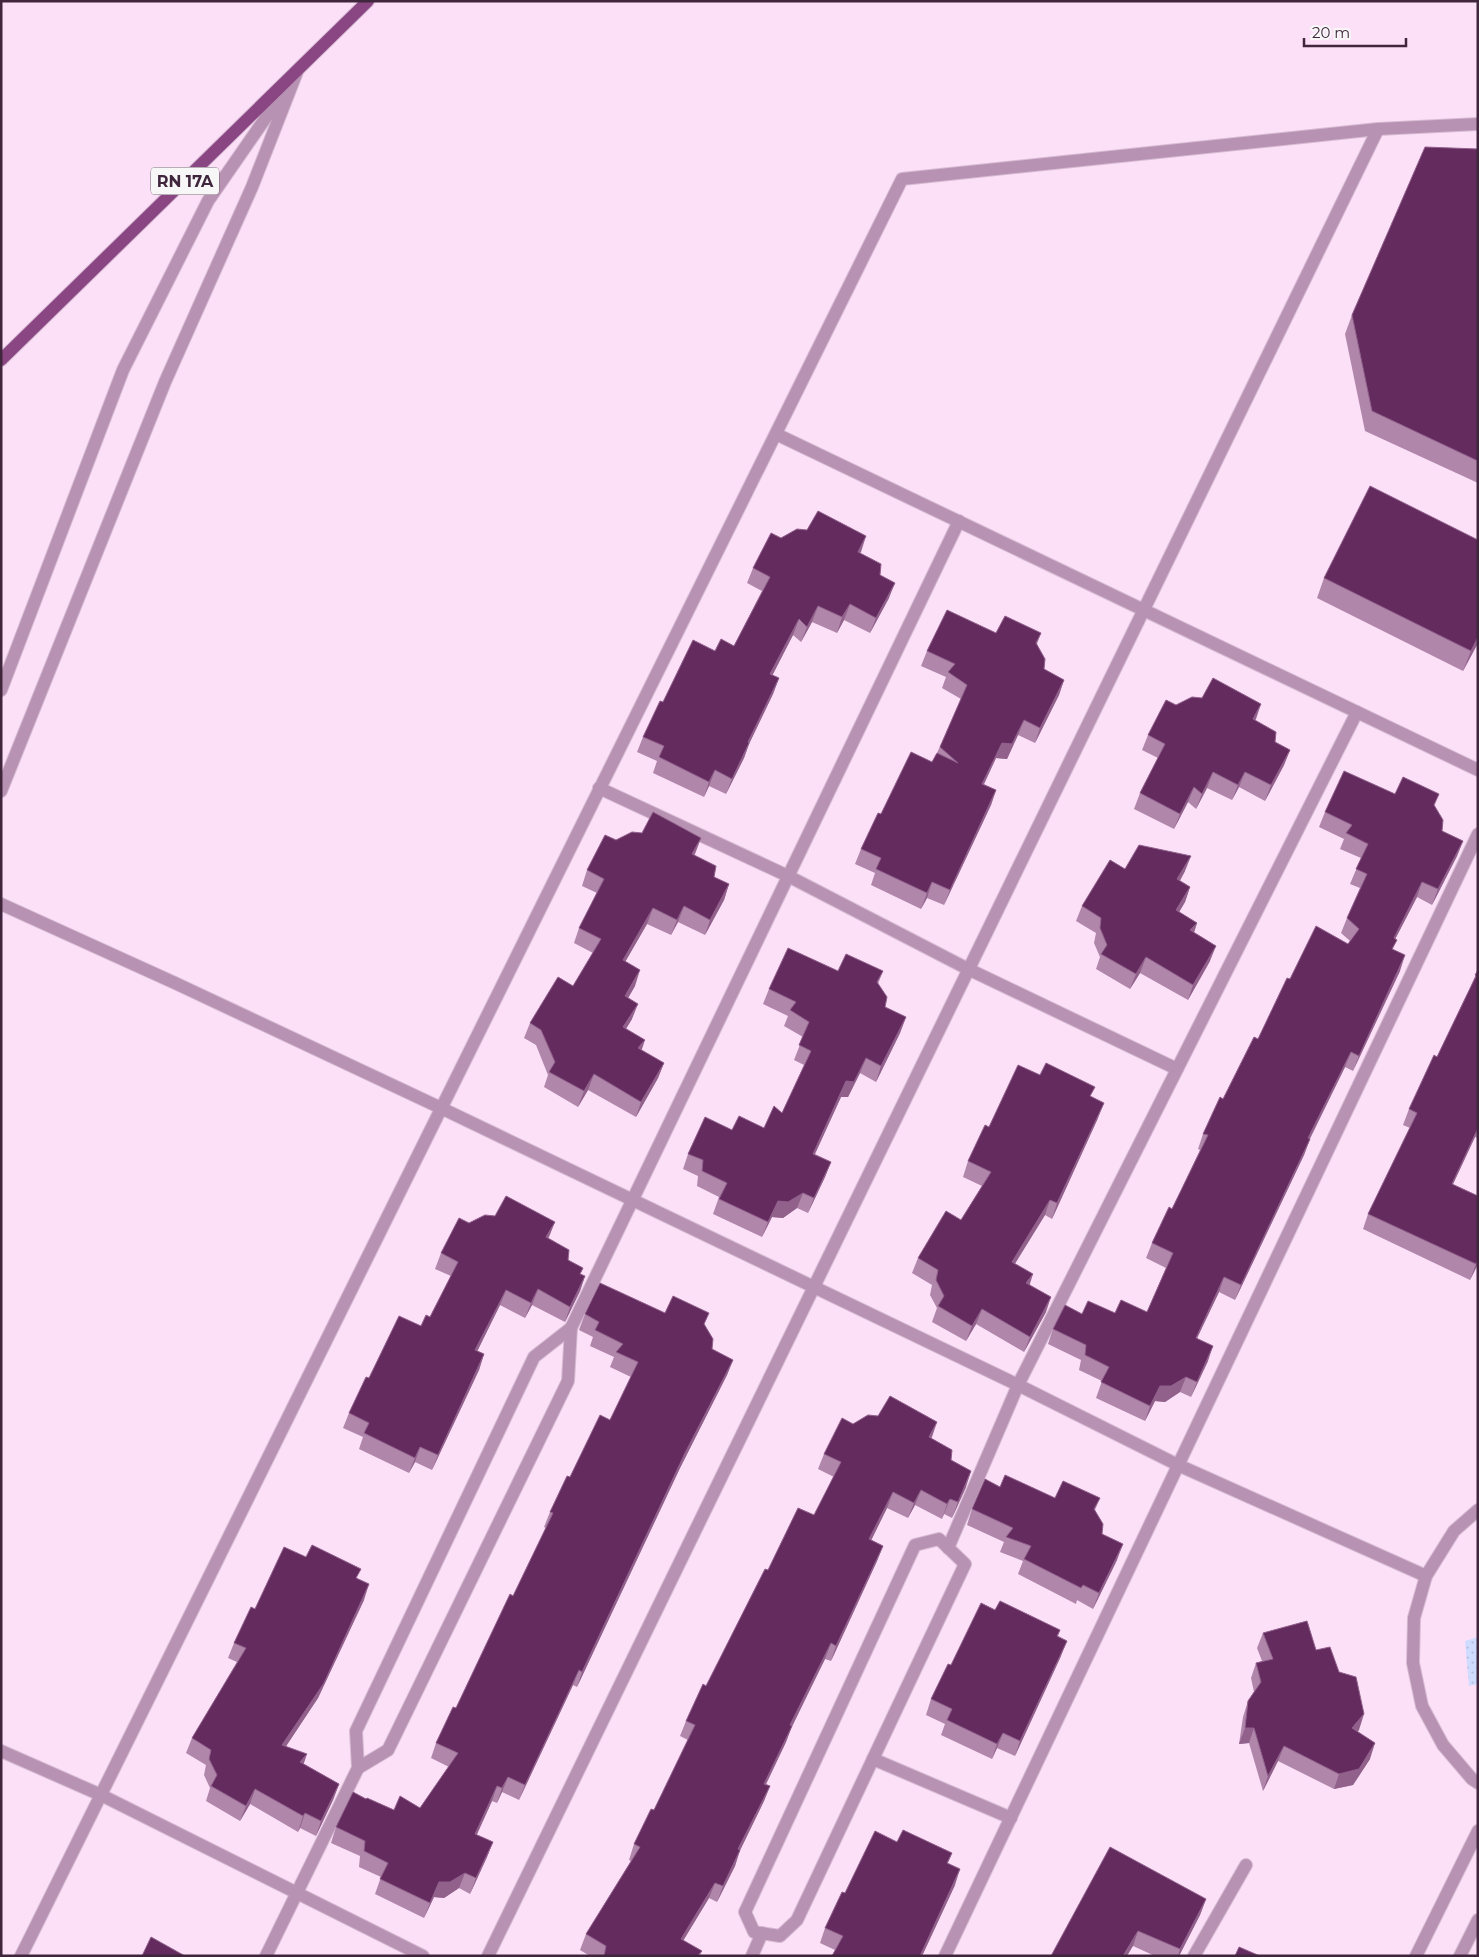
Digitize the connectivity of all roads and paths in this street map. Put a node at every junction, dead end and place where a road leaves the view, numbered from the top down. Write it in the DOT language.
graph roads {
  1 [pos="368,1"];
  2 [pos="297,72"];
  3 [pos="1478,124"];
  4 [pos="1378,129"];
  5 [pos="1,360"];
  6 [pos="776,434"];
  7 [pos="959,522"];
  8 [pos="1143,610"];
  9 [pos="1,690"];
  10 [pos="1357,712"];
  11 [pos="1478,770"];
  12 [pos="600,788"];
  13 [pos="1,791"];
  14 [pos="1478,834"];
  15 [pos="788,876"];
  16 [pos="1,904"];
  17 [pos="968,969"];
  18 [pos="1178,1069"];
  19 [pos="441,1108"];
  20 [pos="632,1200"];
  21 [pos="813,1288"];
  22 [pos="571,1328"];
  23 [pos="1018,1385"];
  24 [pos="1178,1465"];
  25 [pos="1478,1510"];
  26 [pos="948,1548"];
  27 [pos="1426,1576"];
  28 [pos="1,1751"];
  29 [pos="872,1760"];
  30 [pos="358,1768"];
  31 [pos="1478,1783"];
  32 [pos="101,1795"];
  33 [pos="1011,1818"];
  34 [pos="1478,1831"];
  35 [pos="1246,1865"];
  36 [pos="296,1892"];
  37 [pos="1478,1920"];
  38 [pos="762,1934"];
  39 [pos="21,1956"];
  40 [pos="266,1956"];
  41 [pos="423,1956"];
  42 [pos="488,1956"];
  43 [pos="752,1956"];
  44 [pos="945,1956"];
  45 [pos="1194,1956"];
  46 [pos="1416,1956"];
  47 [pos="1460,1956"];
  1 -- 2 [label="main road, RN 17A"];
  2 -- 5 [label="main road, RN 17A"];
  2 -- 9 [label="street"];
  2 -- 13 [label="street"];
  3 -- 4 [label="street"];
  4 -- 6 [label="street"];
  4 -- 8 [label="street"];
  6 -- 7 [label="street"];
  6 -- 12 [label="street"];
  7 -- 8 [label="street"];
  7 -- 15 [label="street"];
  8 -- 10 [label="street"];
  8 -- 17 [label="street"];
  10 -- 11 [label="street"];
  10 -- 18 [label="street"];
  12 -- 15 [label="street"];
  12 -- 19 [label="street"];
  14 -- 24 [label="street"];
  15 -- 17 [label="street"];
  15 -- 20 [label="street"];
  16 -- 19 [label="street"];
  17 -- 18 [label="street"];
  17 -- 21 [label="street"];
  18 -- 23 [label="street"];
  19 -- 20 [label="street"];
  19 -- 32 [label="street"];
  20 -- 21 [label="street"];
  20 -- 22 [label="street"];
  21 -- 23 [label="street"];
  21 -- 42 [label="street"];
  22 -- 30 [label="street"];
  22 -- 30 [label="street"];
  23 -- 24 [label="street"];
  23 -- 26 [label="street"];
  24 -- 27 [label="street"];
  24 -- 33 [label="street"];
  25 -- 27 [label="street"];
  26 -- 29 [label="street"];
  26 -- 38 [label="street"];
  27 -- 31 [label="street"];
  28 -- 32 [label="street"];
  29 -- 33 [label="street"];
  29 -- 38 [label="street"];
  30 -- 36 [label="street"];
  32 -- 36 [label="street"];
  32 -- 39 [label="street"];
  33 -- 44 [label="street"];
  34 -- 46 [label="street"];
  35 -- 45 [label="street"];
  36 -- 40 [label="street"];
  36 -- 41 [label="street"];
  37 -- 47 [label="street"];
  38 -- 43 [label="street"];
}
